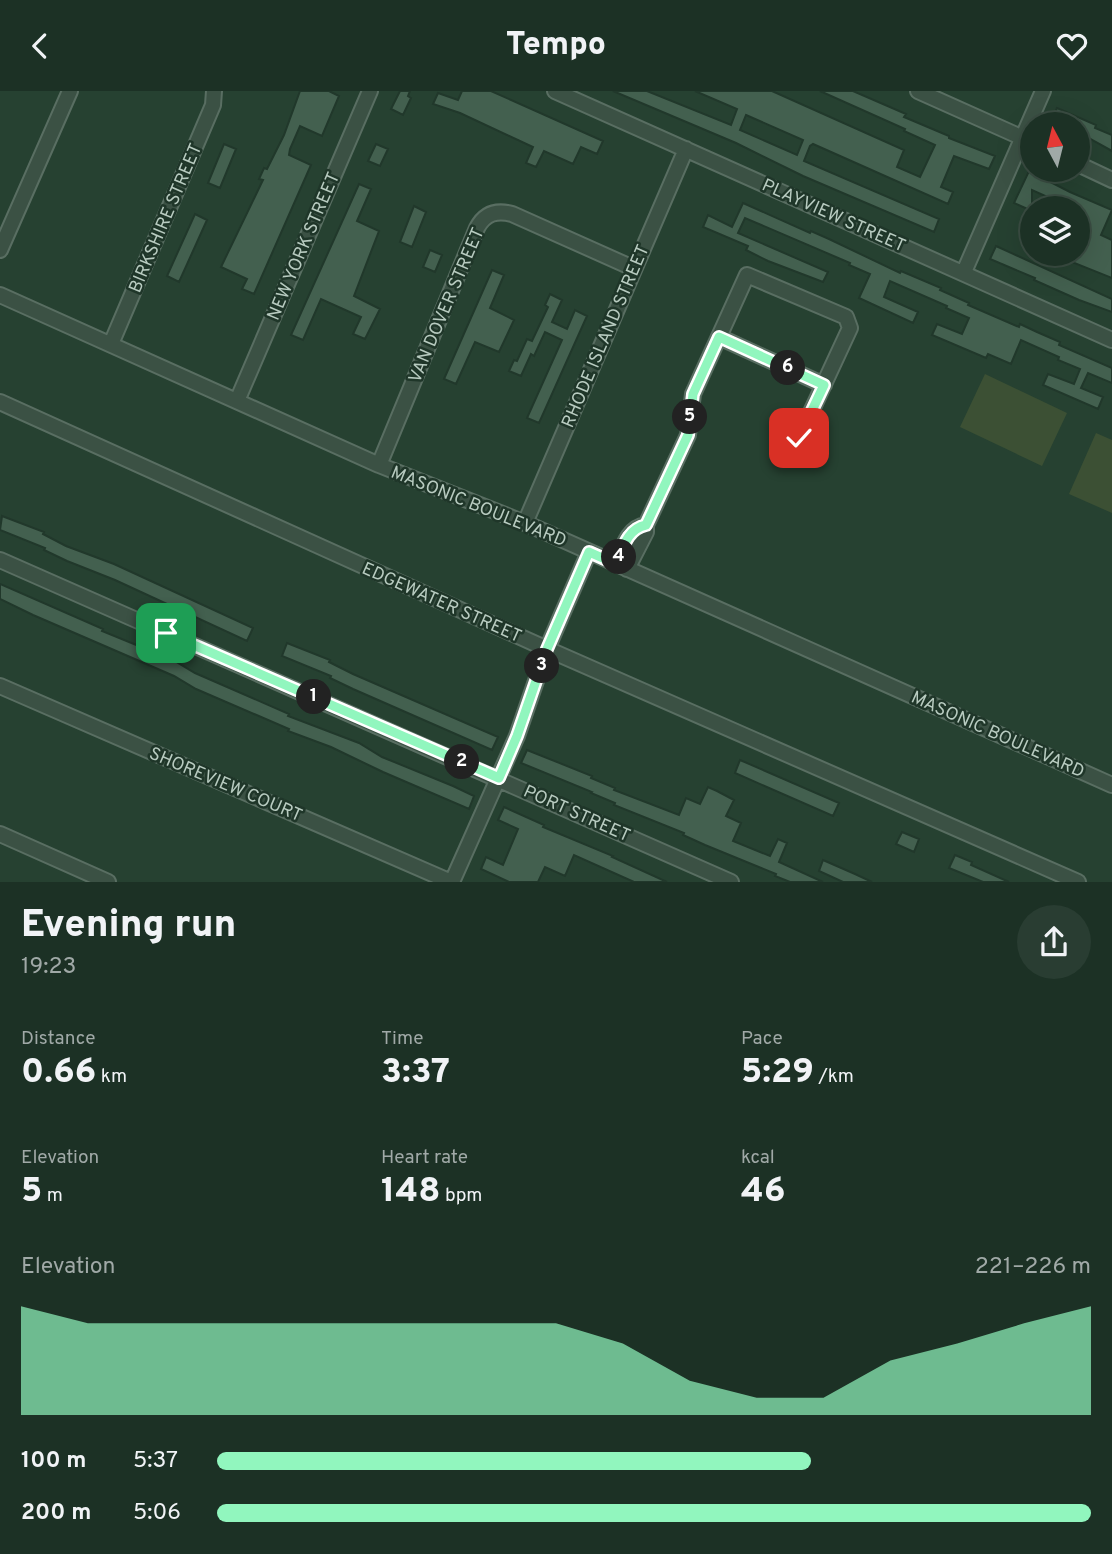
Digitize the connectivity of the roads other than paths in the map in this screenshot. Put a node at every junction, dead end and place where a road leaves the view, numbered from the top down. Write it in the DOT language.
graph roads {
  1 [pos="70,91"];
  2 [pos="214,91"];
  3 [pos="370,91"];
  4 [pos="555,91"];
  5 [pos="918,91"];
  6 [pos="1043,91"];
  7 [pos="1036,112"];
  8 [pos="1020,137"];
  9 [pos="686,149"];
  10 [pos="1020,155"];
  11 [pos="1090,170"];
  12 [pos="1112,180"];
  13 [pos="0,250"];
  14 [pos="633,268"];
  15 [pos="964,272"];
  16 [pos="0,295"];
  17 [pos="719,337"];
  18 [pos="1112,340"];
  19 [pos="111,344"];
  20 [pos="824,385"];
  21 [pos="237,401"];
  22 [pos="0,402"];
  23 [pos="799,438"];
  24 [pos="379,465"];
  25 [pos="525,523"];
  26 [pos="589,552"];
  27 [pos="0,560"];
  28 [pos="622,566"];
  29 [pos="547,649"];
  30 [pos="0,686"];
  31 [pos="499,778"];
  32 [pos="1112,785"];
  33 [pos="0,834"];
  34 [pos="108,882"];
  35 [pos="452,882"];
  36 [pos="731,882"];
  37 [pos="1079,882"];
  1 -- 13 [label="street"];
  2 -- 19 [label="street, BIRKSHIRE STREET"];
  3 -- 21 [label="street, NEW YORK STREET"];
  4 -- 9 [label="street, PLAYVIEW STREET"];
  5 -- 8 [label="street"];
  6 -- 7 [label="street"];
  9 -- 14 [label="street, RHODE ISLAND STREET"];
  9 -- 15 [label="street, PLAYVIEW STREET"];
  10 -- 15 [label="street"];
  11 -- 12 [label="street"];
  14 -- 24 [label="street, VAN DOVER STREET"];
  14 -- 25 [label="street, RHODE ISLAND STREET"];
  15 -- 18 [label="street, PLAYVIEW STREET"];
  16 -- 19 [label="street, MASONIC BOULEVARD"];
  17 -- 20 [label="street"];
  17 -- 20 [label="street"];
  17 -- 28 [label="street"];
  19 -- 21 [label="street, MASONIC BOULEVARD"];
  20 -- 23 [label="street"];
  21 -- 24 [label="street, MASONIC BOULEVARD"];
  22 -- 29 [label="street, EDGEWATER STREET"];
  24 -- 25 [label="street, MASONIC BOULEVARD"];
  25 -- 26 [label="street, MASONIC BOULEVARD"];
  26 -- 28 [label="street, MASONIC BOULEVARD"];
  26 -- 29 [label="street"];
  27 -- 31 [label="street, PORT STREET"];
  28 -- 32 [label="street, MASONIC BOULEVARD"];
  29 -- 31 [label="street"];
  29 -- 37 [label="street, EDGEWATER STREET"];
  30 -- 35 [label="street, SHOREVIEW COURT"];
  31 -- 35 [label="street"];
  31 -- 36 [label="street, PORT STREET"];
  33 -- 34 [label="street"];
}
